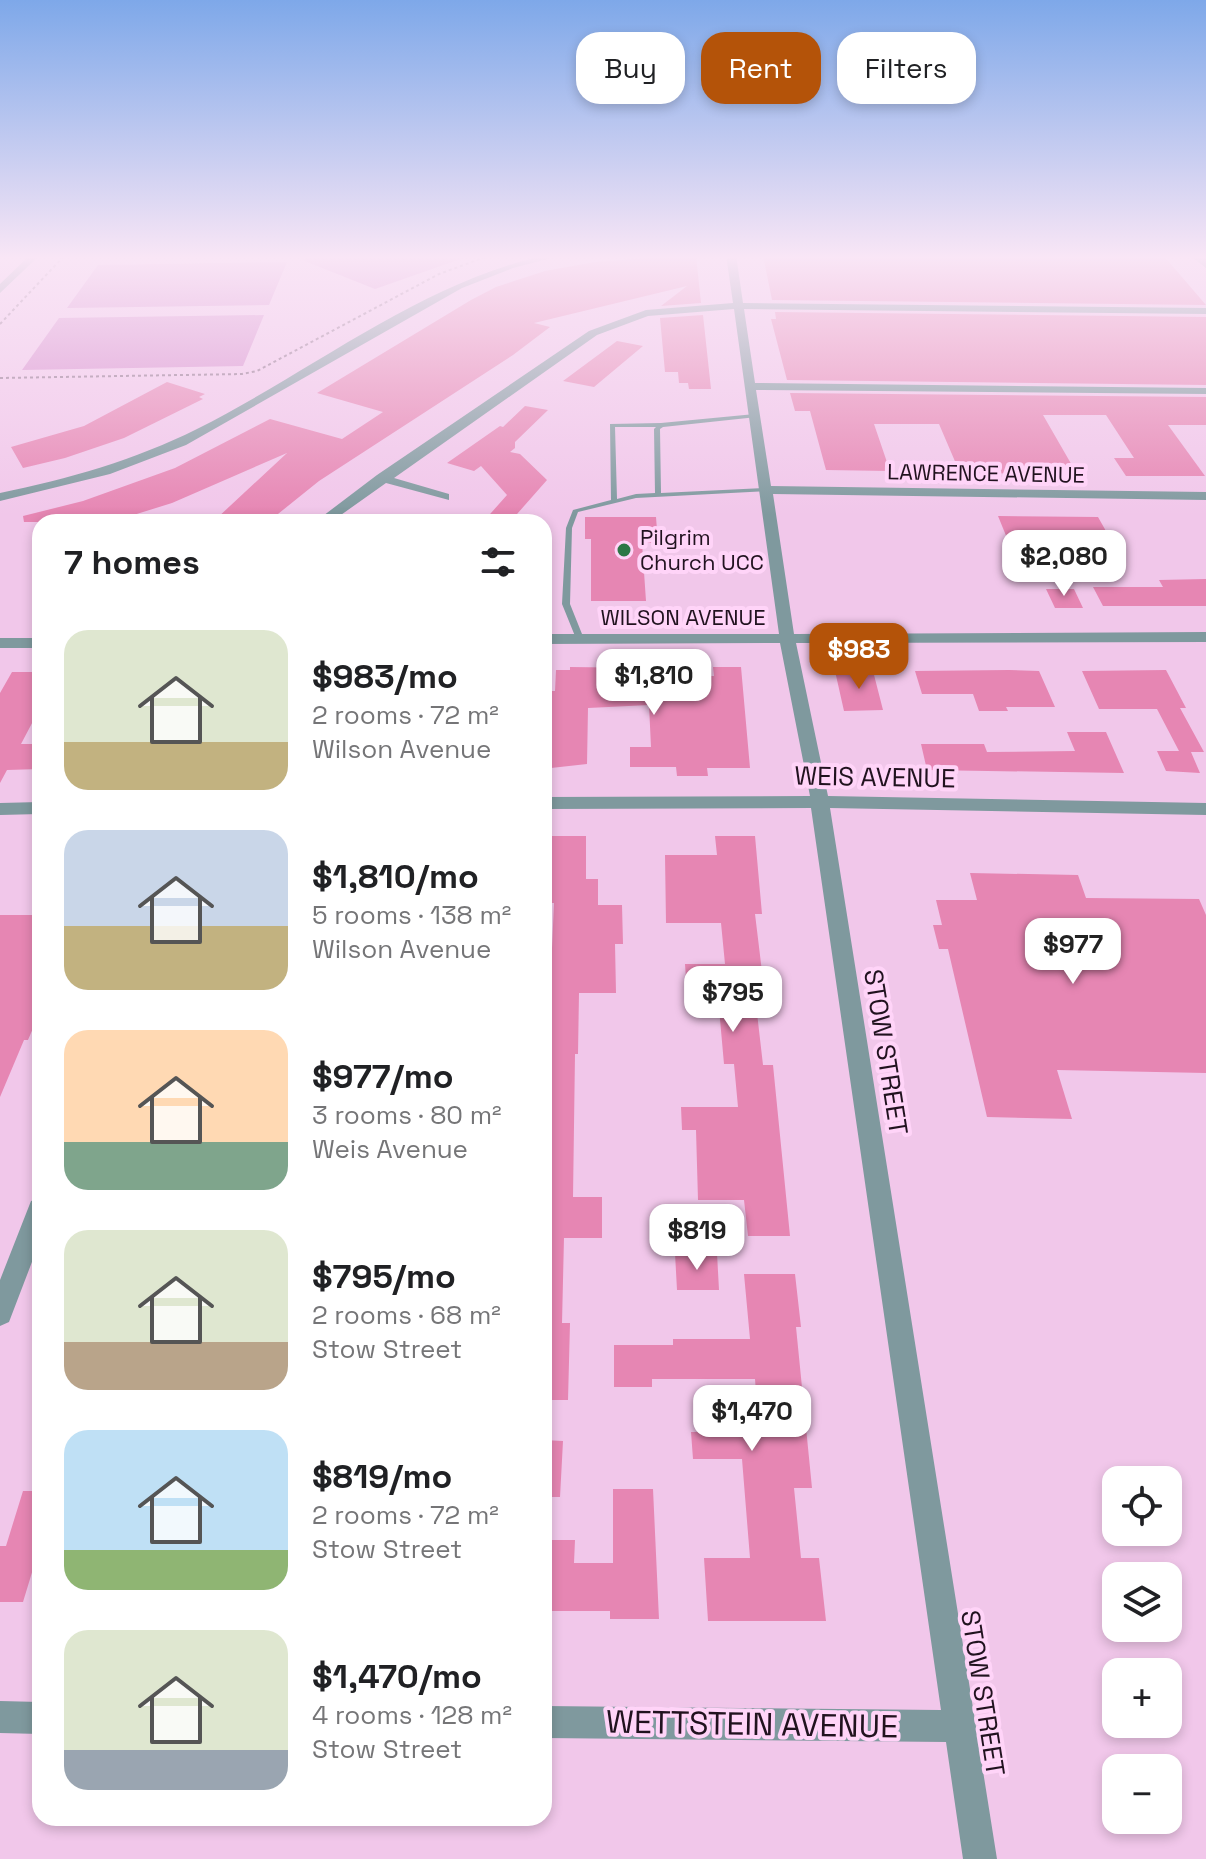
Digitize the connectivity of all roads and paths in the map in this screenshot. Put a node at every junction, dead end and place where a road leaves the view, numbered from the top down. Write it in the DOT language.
graph roads {
  1 [pos="312,342"];
  2 [pos="358,342"];
  3 [pos="583,342"];
  4 [pos="744,342"];
  5 [pos="0,378"];
  6 [pos="750,386"];
  7 [pos="1206,391"];
  8 [pos="755,416"];
  9 [pos="659,427"];
  10 [pos="382,478"];
  11 [pos="766,490"];
  12 [pos="658,493"];
  13 [pos="1206,496"];
  14 [pos="0,497"];
  15 [pos="444,497"];
  16 [pos="614,500"];
  17 [pos="333,514"];
  18 [pos="1206,637"];
  19 [pos="787,638"];
  20 [pos="552,639"];
  21 [pos="580,639"];
  22 [pos="0,643"];
  23 [pos="32,643"];
  24 [pos="819,802"];
  25 [pos="552,803"];
  26 [pos="32,808"];
  27 [pos="0,809"];
  28 [pos="1206,809"];
  29 [pos="32,1230"];
  30 [pos="0,1313"];
  31 [pos="0,1717"];
  32 [pos="32,1718"];
  33 [pos="552,1722"];
  34 [pos="959,1726"];
  35 [pos="980,1859"];
  1 -- 5 [label="path"];
  2 -- 14 [label="street"];
  3 -- 10 [label="street"];
  4 -- 6 [label="street, STOW STREET"];
  6 -- 7 [label="street"];
  6 -- 8 [label="street, STOW STREET"];
  8 -- 9 [label="lane"];
  8 -- 11 [label="street, STOW STREET"];
  9 -- 12 [label="lane"];
  9 -- 16 [label="lane"];
  10 -- 15 [label="street"];
  10 -- 17 [label="street"];
  11 -- 12 [label="lane"];
  11 -- 13 [label="street, LAWRENCE AVENUE"];
  11 -- 19 [label="street, STOW STREET"];
  12 -- 16 [label="lane"];
  16 -- 21 [label="lane"];
  18 -- 19 [label="street, WILSON AVENUE"];
  19 -- 21 [label="street, WILSON AVENUE"];
  19 -- 24 [label="street, STOW STREET"];
  20 -- 21 [label="street, WILSON AVENUE"];
  22 -- 23 [label="street"];
  24 -- 25 [label="street, WEIS AVENUE"];
  24 -- 28 [label="street, WEIS AVENUE"];
  24 -- 34 [label="street, STOW STREET"];
  26 -- 27 [label="street"];
  29 -- 30 [label="street"];
  31 -- 32 [label="street"];
  33 -- 34 [label="street, WETTSTEIN AVENUE"];
  34 -- 35 [label="street, STOW STREET"];
}
